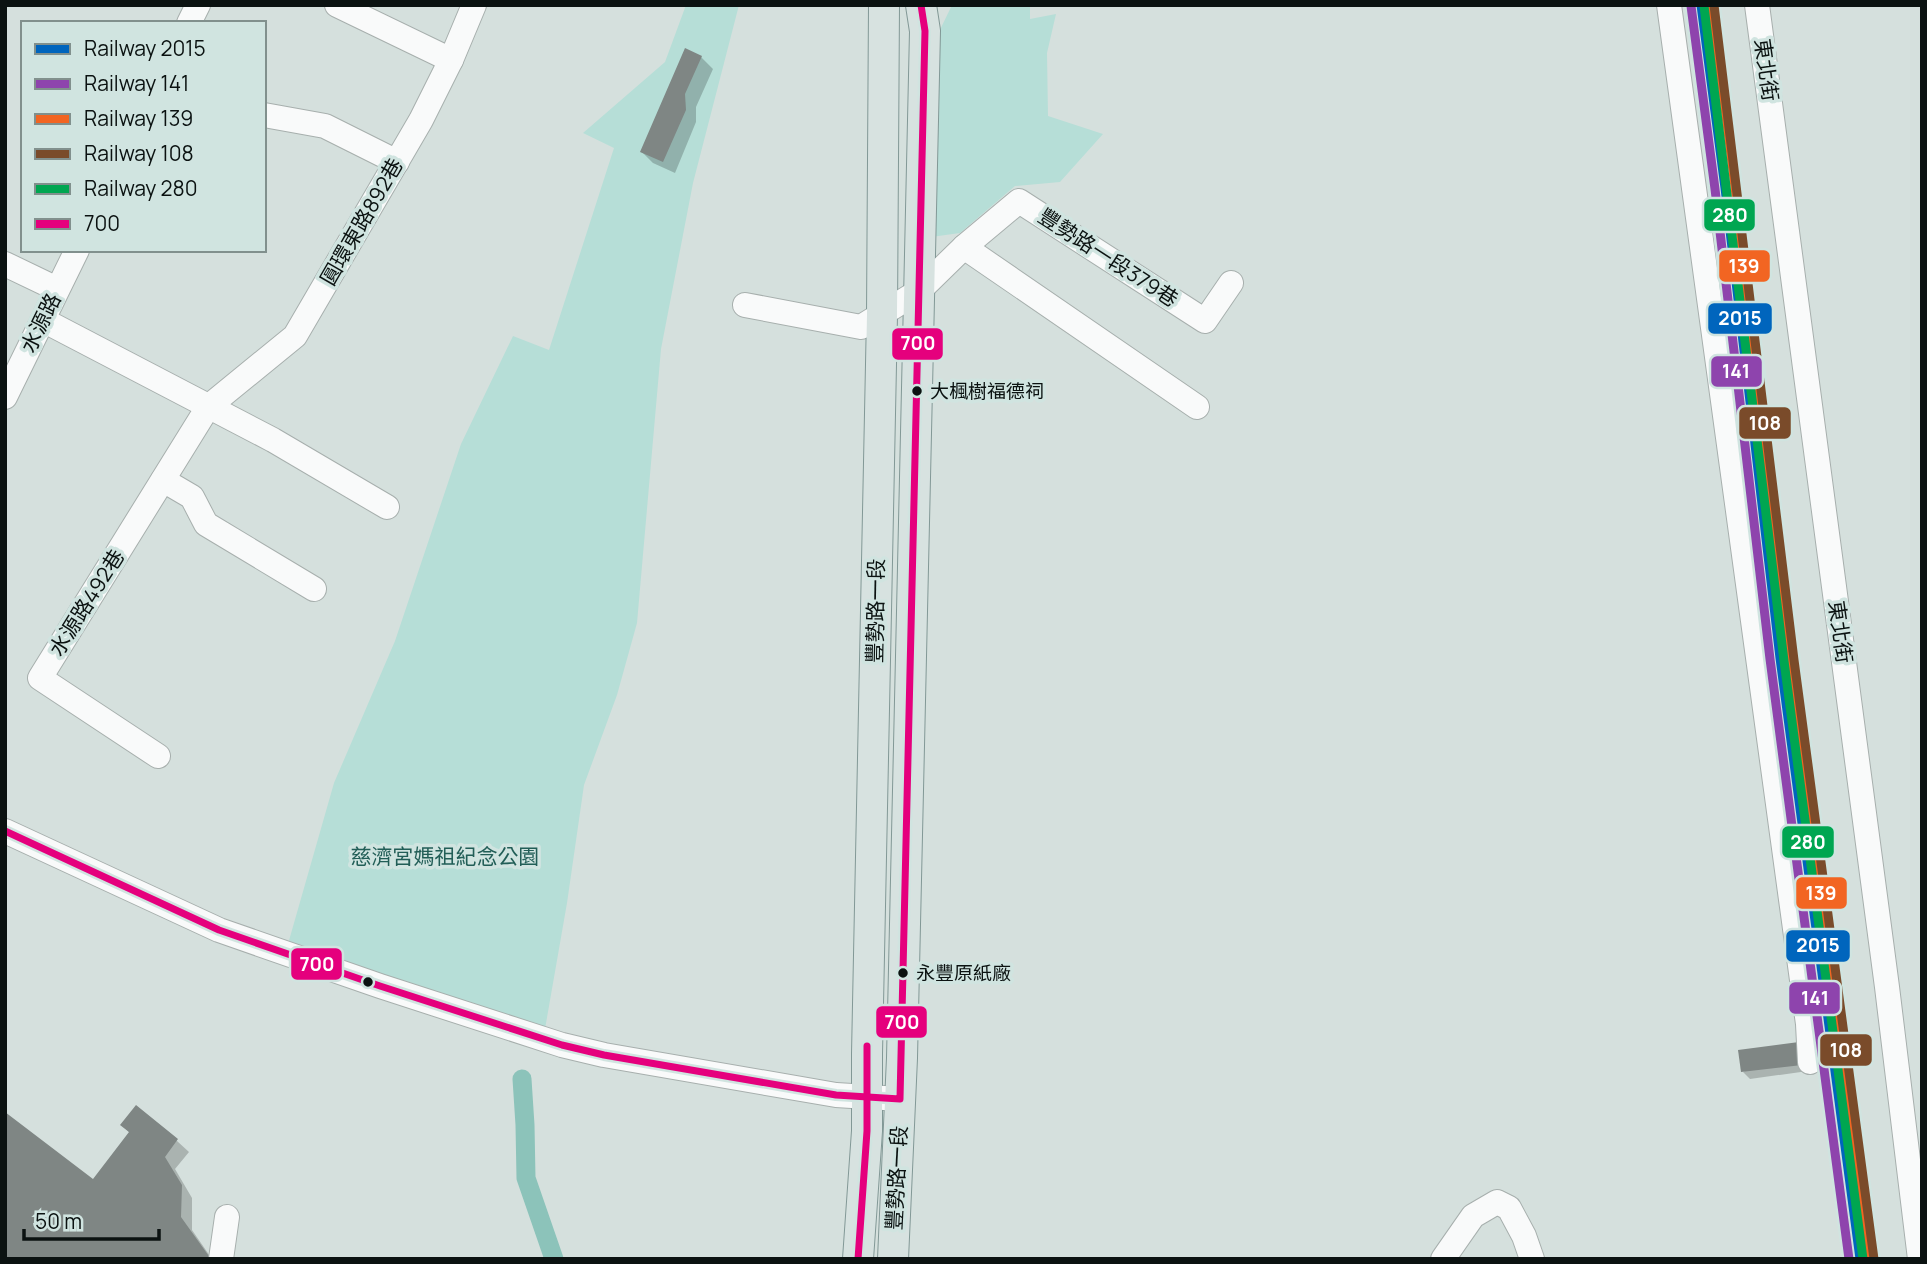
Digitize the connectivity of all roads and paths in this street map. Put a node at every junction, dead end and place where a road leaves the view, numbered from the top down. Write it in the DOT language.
graph roads {
  1 [pos="198,5"];
  2 [pos="337,5"];
  3 [pos="474,5"];
  4 [pos="884,5"];
  5 [pos="921,5"];
  6 [pos="1669,5"];
  7 [pos="1757,5"];
  8 [pos="190,21"];
  9 [pos="451,60"];
  10 [pos="266,115"];
  11 [pos="397,162"];
  12 [pos="964,247"];
  13 [pos="76,252"];
  14 [pos="5,264"];
  15 [pos="1231,283"];
  16 [pos="57,289"];
  17 [pos="919,291"];
  18 [pos="745,305"];
  19 [pos="882,315"];
  20 [pos="43,320"];
  21 [pos="5,397"];
  22 [pos="208,407"];
  23 [pos="1198,407"];
  24 [pos="163,480"];
  25 [pos="387,507"];
  26 [pos="314,589"];
  27 [pos="158,757"];
  28 [pos="5,831"];
  29 [pos="1810,1062"];
  30 [pos="866,1098"];
  31 [pos="901,1100"];
  32 [pos="1915,1165"];
  33 [pos="227,1217"];
  34 [pos="221,1259"];
  35 [pos="858,1259"];
  36 [pos="893,1259"];
  37 [pos="1443,1259"];
  38 [pos="1532,1259"];
  39 [pos="1920,1259"];
  1 -- 8 [label="street"];
  2 -- 9 [label="street"];
  3 -- 9 [label="street, 圓環東路892巷"];
  4 -- 19 [label="main road, 豐勢路一段"];
  5 -- 17 [label="main road, 豐勢路一段"];
  6 -- 29 [label="street"];
  7 -- 32 [label="street, 東北街"];
  9 -- 11 [label="street, 圓環東路892巷"];
  10 -- 11 [label="street"];
  11 -- 22 [label="street, 圓環東路892巷"];
  12 -- 15 [label="street, 豐勢路一段379巷"];
  12 -- 17 [label="street, 豐勢路一段379巷"];
  12 -- 23 [label="street"];
  13 -- 16 [label="street, 水源路"];
  14 -- 16 [label="street"];
  16 -- 20 [label="street, 水源路"];
  17 -- 19 [label="street, 豐勢路一段379巷"];
  17 -- 31 [label="main road, 豐勢路一段"];
  18 -- 19 [label="street, 豐勢路一段379巷"];
  19 -- 30 [label="main road, 豐勢路一段"];
  20 -- 21 [label="street, 水源路"];
  20 -- 22 [label="street"];
  22 -- 24 [label="street, 水源路492巷"];
  22 -- 25 [label="street"];
  24 -- 26 [label="street"];
  24 -- 27 [label="street, 水源路492巷"];
  28 -- 30 [label="street"];
  30 -- 31 [label="street"];
  30 -- 35 [label="main road, 豐勢路一段"];
  31 -- 36 [label="main road, 豐勢路一段"];
  32 -- 39 [label="street, 東北街"];
  33 -- 34 [label="street"];
  37 -- 38 [label="street"];
}
